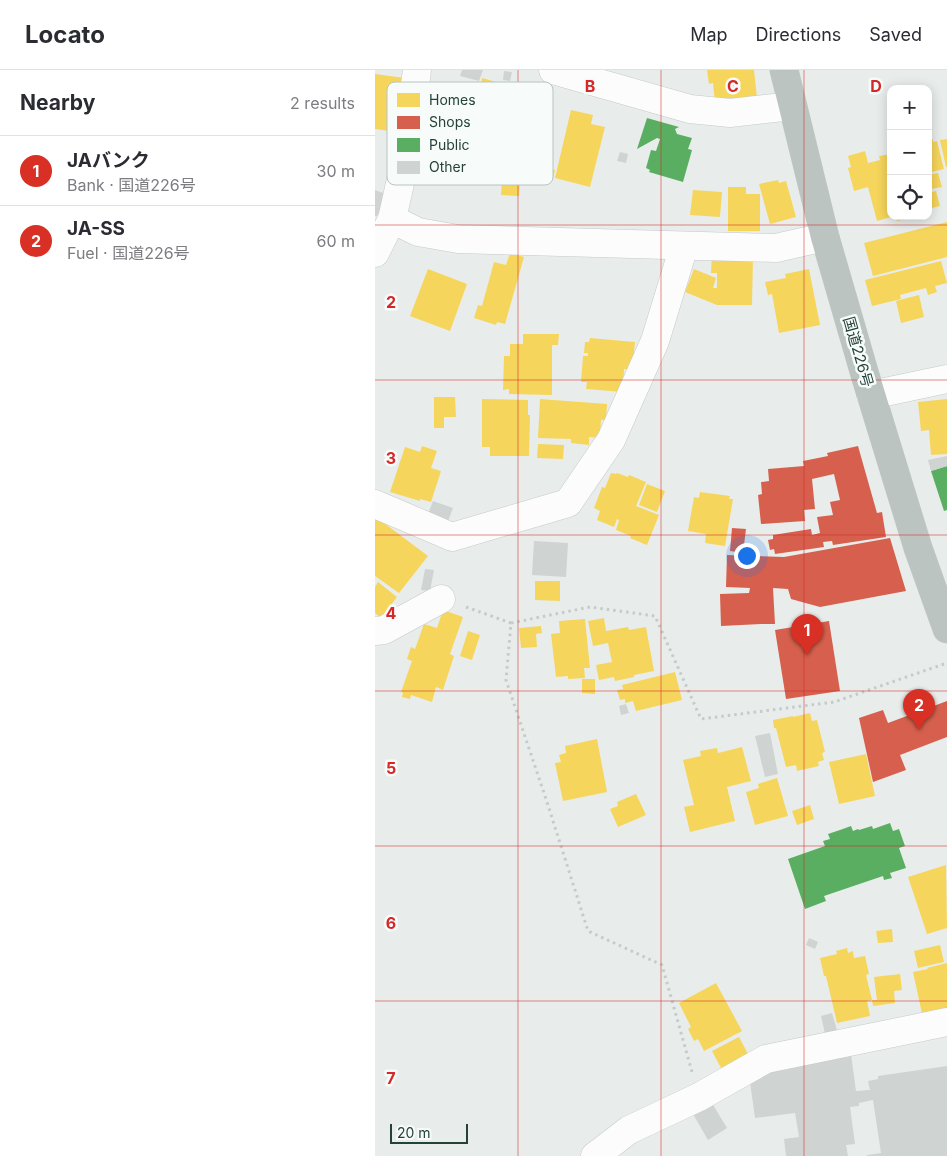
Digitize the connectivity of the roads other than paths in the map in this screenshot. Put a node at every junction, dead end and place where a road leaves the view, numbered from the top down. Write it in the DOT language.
graph roads {
  1 [pos="553,70"];
  2 [pos="784,70"];
  3 [pos="792,106"];
  4 [pos="400,185"];
  5 [pos="392,219"];
  6 [pos="825,237"];
  7 [pos="684,246"];
  8 [pos="375,253"];
  9 [pos="947,379"];
  10 [pos="871,395"];
  11 [pos="375,504"];
  12 [pos="441,599"];
  13 [pos="947,629"];
  14 [pos="375,631"];
  15 [pos="947,1022"];
  16 [pos="595,1156"];
  1 -- 3 [label="street"];
  2 -- 3 [label="highway, 国道226号"];
  3 -- 6 [label="highway, 国道226号"];
  4 -- 5 [label="street"];
  5 -- 7 [label="street"];
  5 -- 8 [label="street"];
  6 -- 7 [label="street"];
  6 -- 10 [label="highway, 国道226号"];
  7 -- 11 [label="street"];
  9 -- 10 [label="street"];
  10 -- 13 [label="highway, 国道226号"];
  12 -- 14 [label="street"];
  15 -- 16 [label="street"];
}
